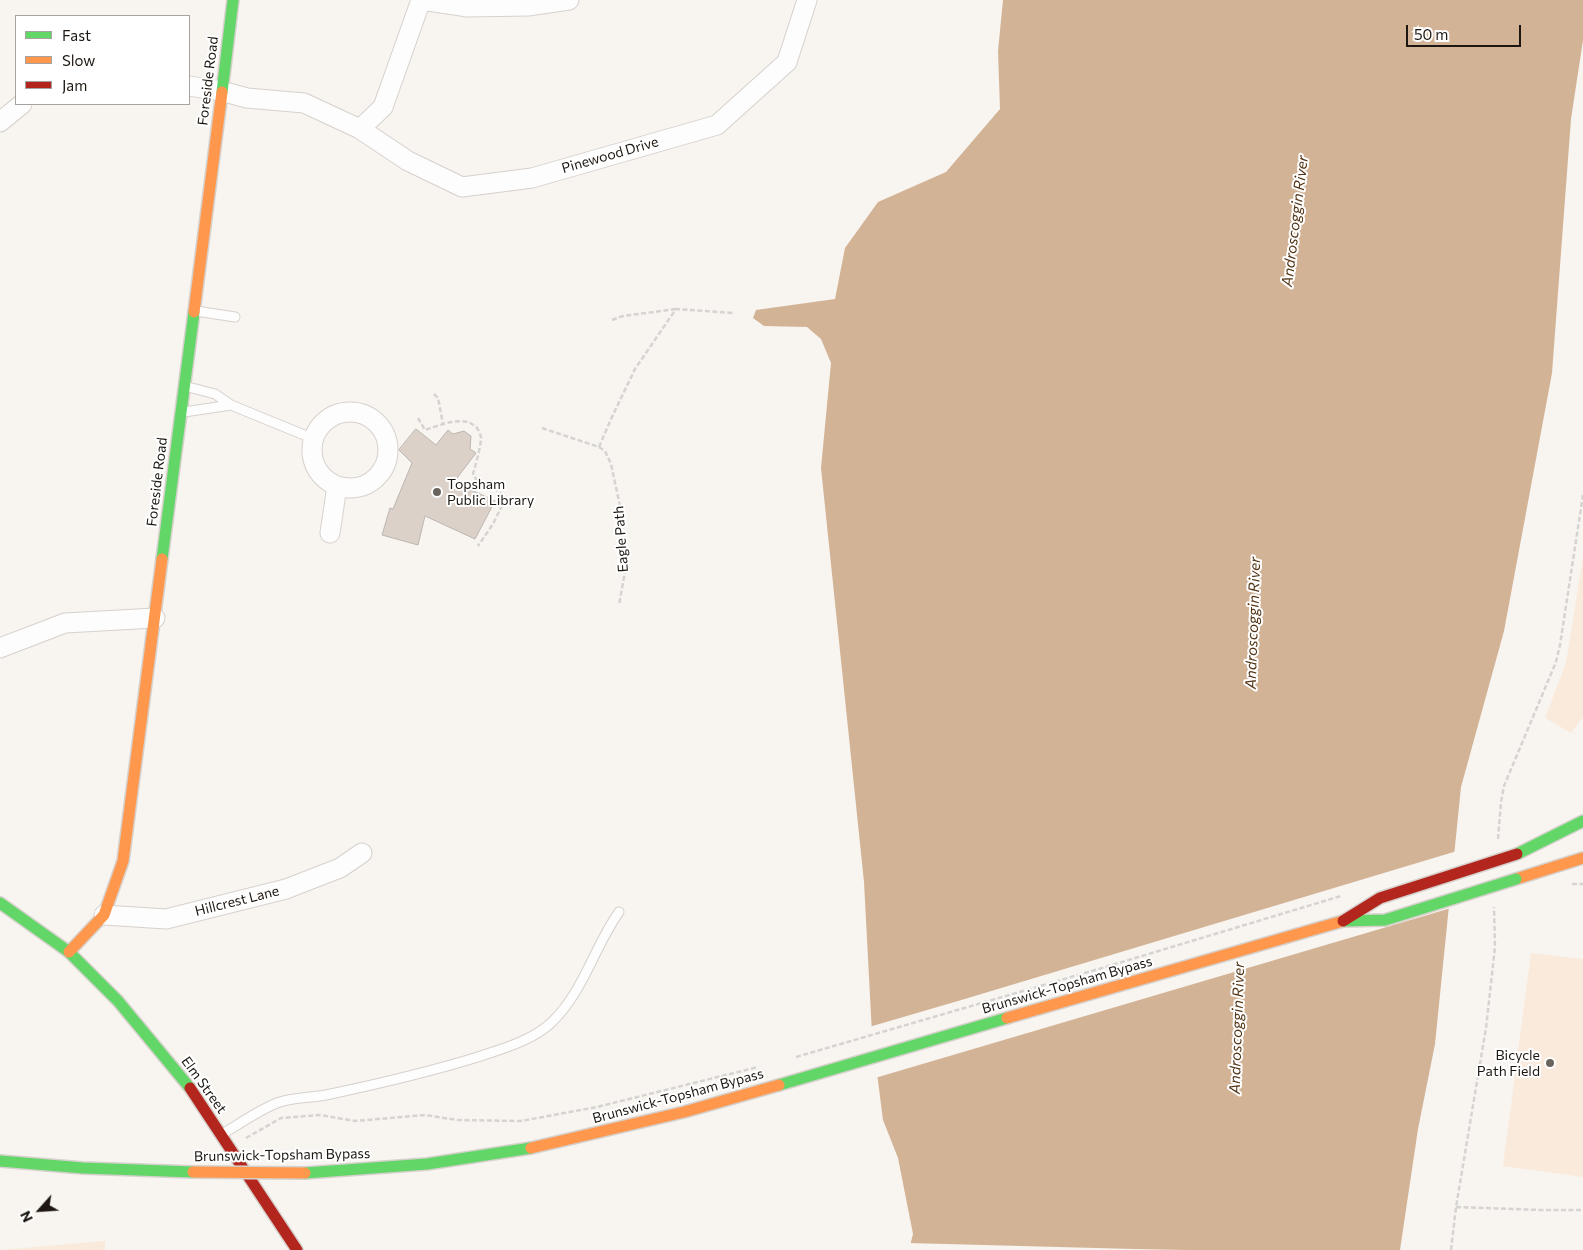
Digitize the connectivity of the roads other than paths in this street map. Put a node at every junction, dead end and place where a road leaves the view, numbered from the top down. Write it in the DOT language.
graph roads {
  1 [pos="233,0"];
  2 [pos="421,0"];
  3 [pos="570,0"];
  4 [pos="807,0"];
  5 [pos="190,86"];
  6 [pos="221,91"];
  7 [pos="21,105"];
  8 [pos="0,122"];
  9 [pos="360,129"];
  10 [pos="195,311"];
  11 [pos="235,317"];
  12 [pos="185,386"];
  13 [pos="231,405"];
  14 [pos="182,412"];
  15 [pos="314,439"];
  16 [pos="337,486"];
  17 [pos="330,533"];
  18 [pos="155,618"];
  19 [pos="0,648"];
  20 [pos="1583,821"];
  21 [pos="362,853"];
  22 [pos="1517,854"];
  23 [pos="1543,854"];
  24 [pos="1583,858"];
  25 [pos="1583,869"];
  26 [pos="1516,879"];
  27 [pos="0,903"];
  28 [pos="619,912"];
  29 [pos="104,915"];
  30 [pos="1343,921"];
  31 [pos="68,952"];
  32 [pos="222,1134"];
  33 [pos="0,1162"];
  34 [pos="297,1250"];
  1 -- 6 [label="main road, Foreside Road"];
  2 -- 3 [label="street"];
  2 -- 9 [label="street"];
  4 -- 9 [label="street, Pinewood Drive"];
  5 -- 6 [label="street, Pinewood Drive"];
  6 -- 9 [label="street, Pinewood Drive"];
  6 -- 10 [label="main road, Foreside Road"];
  7 -- 8 [label="street"];
  10 -- 11 [label="lane"];
  10 -- 12 [label="main road, Foreside Road"];
  12 -- 13 [label="lane"];
  12 -- 14 [label="main road, Foreside Road"];
  13 -- 14 [label="lane"];
  13 -- 15 [label="lane"];
  14 -- 18 [label="main road, Foreside Road"];
  15 -- 16 [label="street"];
  15 -- 16 [label="street"];
  16 -- 17 [label="street"];
  18 -- 19 [label="street"];
  18 -- 29 [label="main road, Foreside Road"];
  20 -- 22 [label="main road"];
  21 -- 29 [label="street, Hillcrest Lane"];
  22 -- 23 [label="main road"];
  22 -- 30 [label="main road, bridge"];
  24 -- 26 [label="main road"];
  25 -- 26 [label="main road"];
  26 -- 30 [label="main road, bridge"];
  27 -- 31 [label="main road, Elm Street"];
  28 -- 32 [label="lane"];
  29 -- 31 [label="main road, Foreside Road"];
  30 -- 33 [label="main road, Brunswick-Topsham Bypass, bridge"];
  31 -- 32 [label="main road, Elm Street"];
  32 -- 34 [label="main road, Elm Street"];
}
